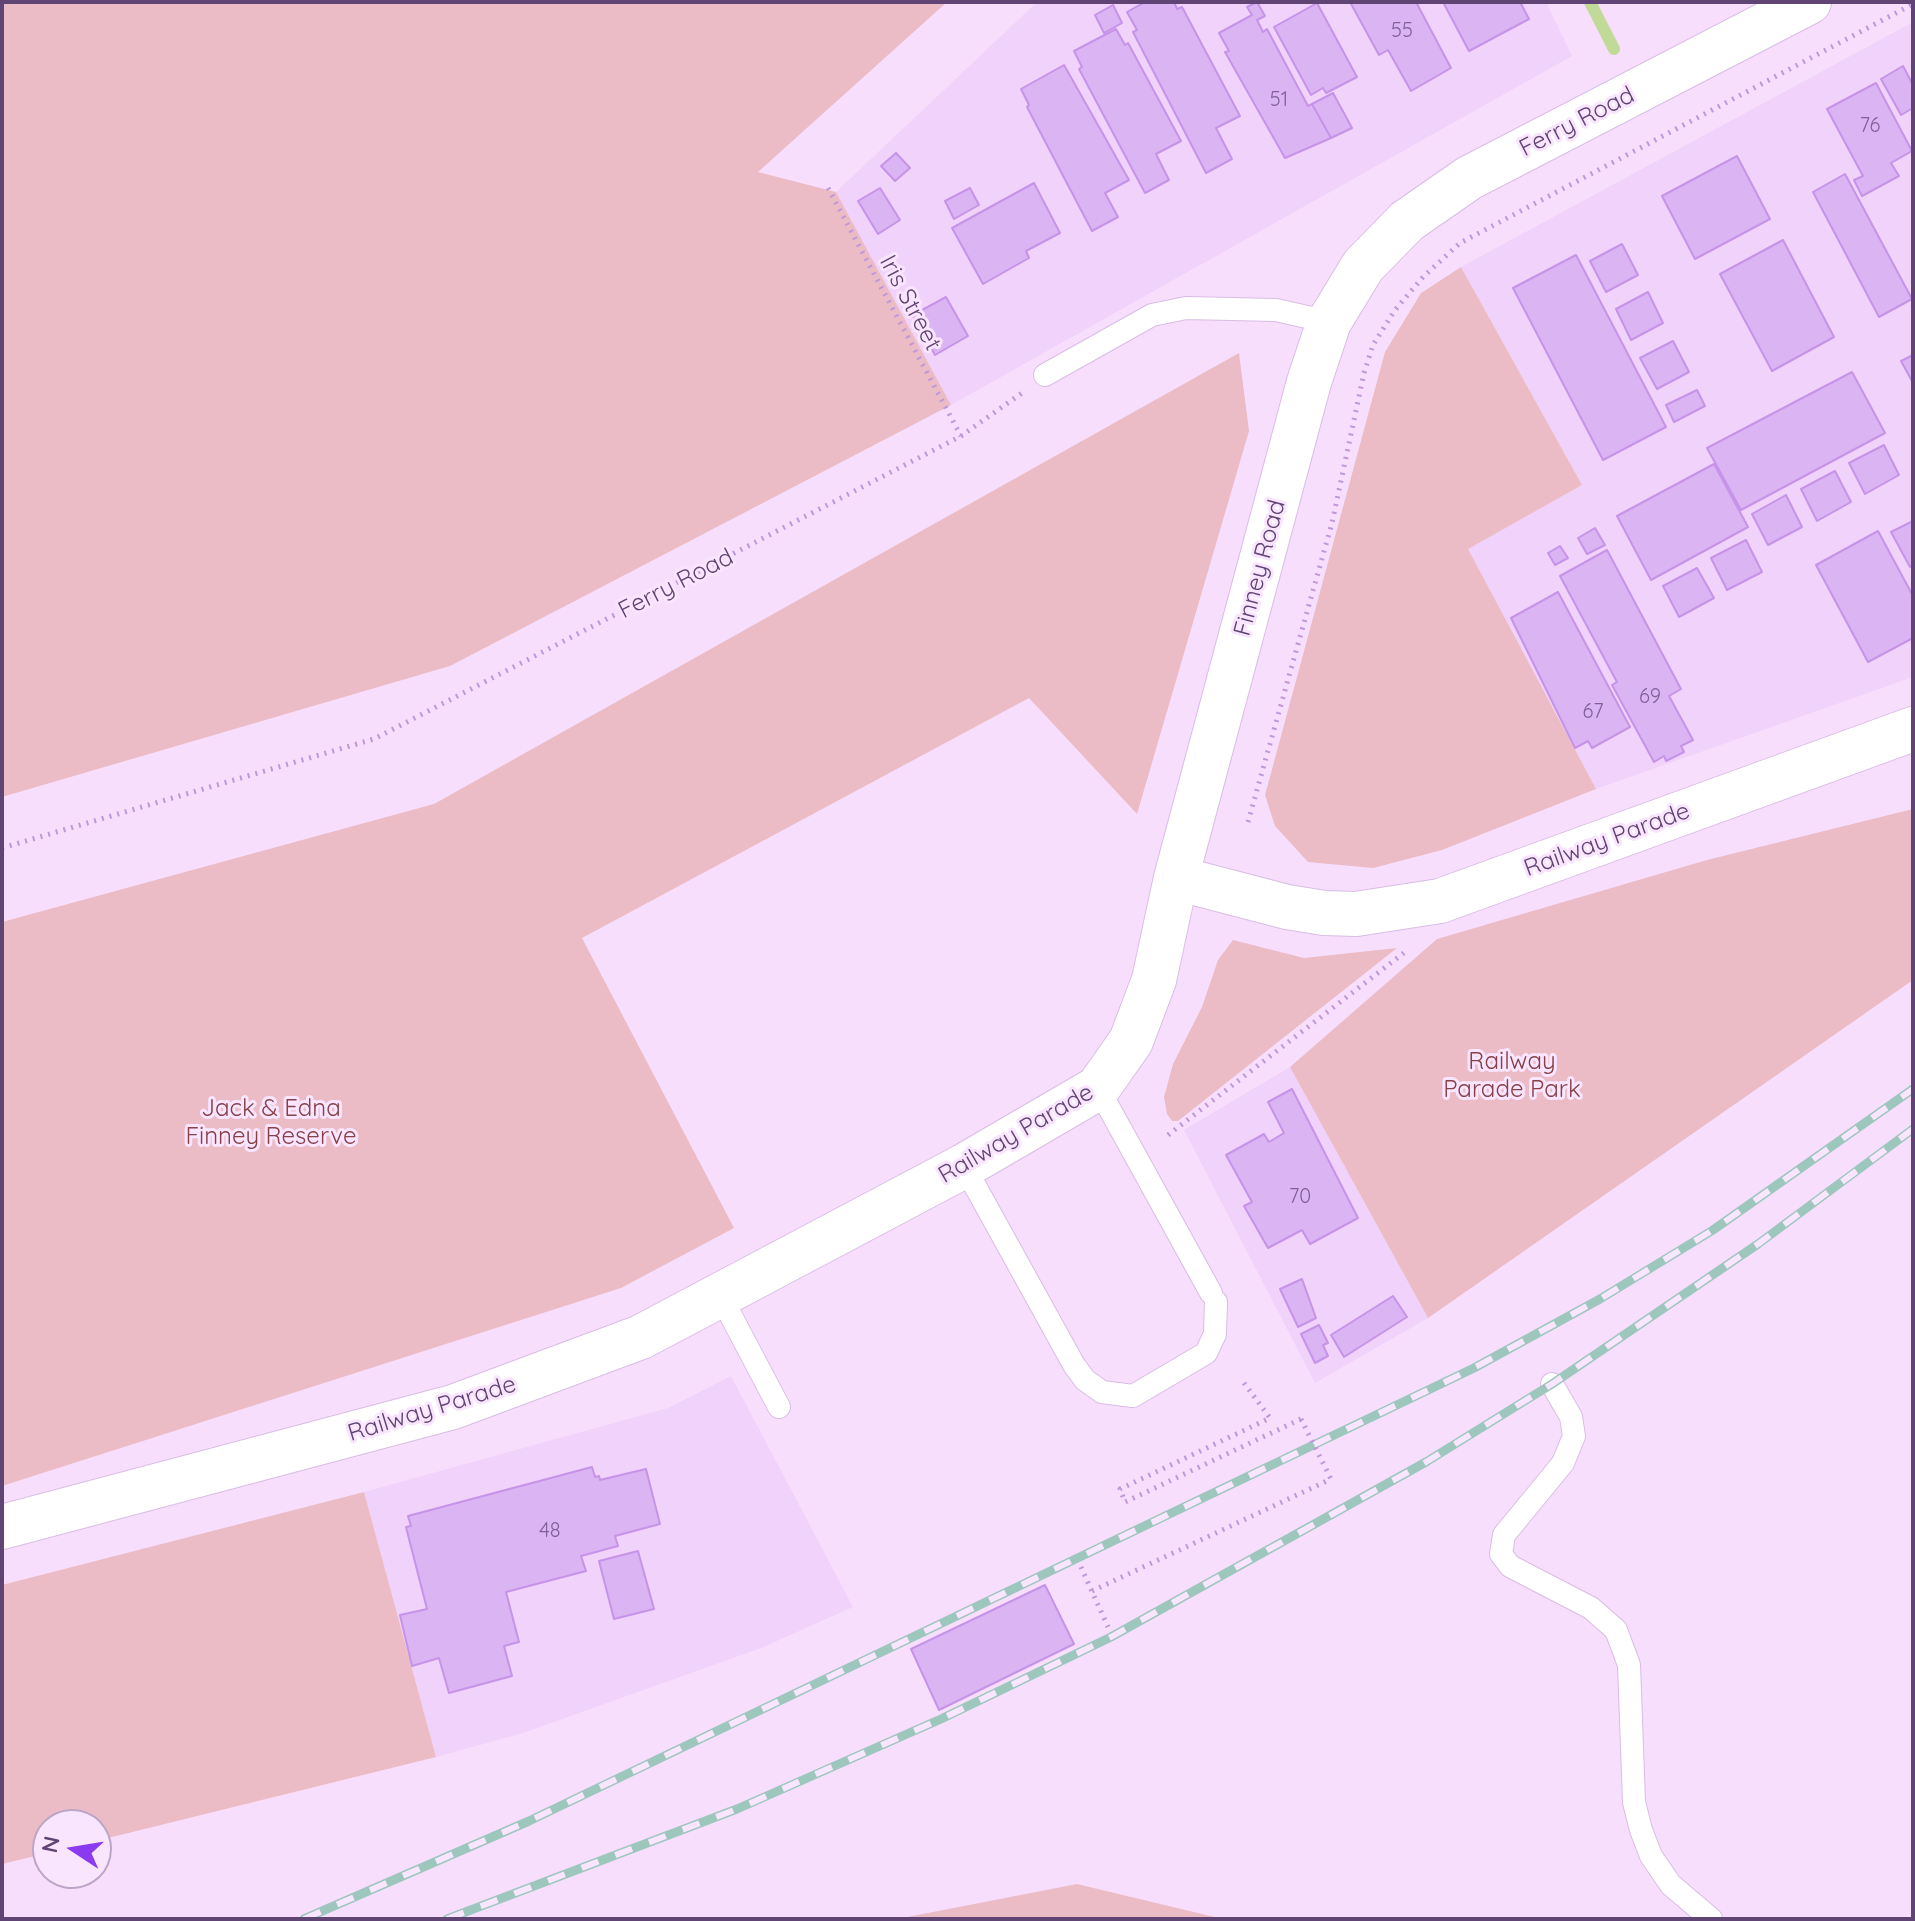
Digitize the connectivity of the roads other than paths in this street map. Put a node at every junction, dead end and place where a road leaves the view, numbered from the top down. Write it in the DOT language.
graph roads {
  1 [pos="1809,2"];
  2 [pos="1363,266"];
  3 [pos="1329,322"];
  4 [pos="1045,375"];
  5 [pos="1913,729"];
  6 [pos="1176,878"];
  7 [pos="1098,1088"];
  8 [pos="964,1166"];
  9 [pos="720,1295"];
  10 [pos="1552,1384"];
  11 [pos="779,1407"];
  12 [pos="2,1527"];
  13 [pos="1711,1919"];
  1 -- 2 [label="street, Ferry Road"];
  2 -- 3 [label="street, Finney Road"];
  3 -- 4 [label="lane"];
  3 -- 6 [label="street, Finney Road"];
  5 -- 6 [label="street, Railway Parade"];
  6 -- 7 [label="street, Railway Parade"];
  7 -- 8 [label="street, Railway Parade"];
  7 -- 8 [label="lane"];
  8 -- 9 [label="street, Railway Parade"];
  9 -- 11 [label="lane"];
  9 -- 12 [label="street, Railway Parade"];
  10 -- 13 [label="lane"];
}
